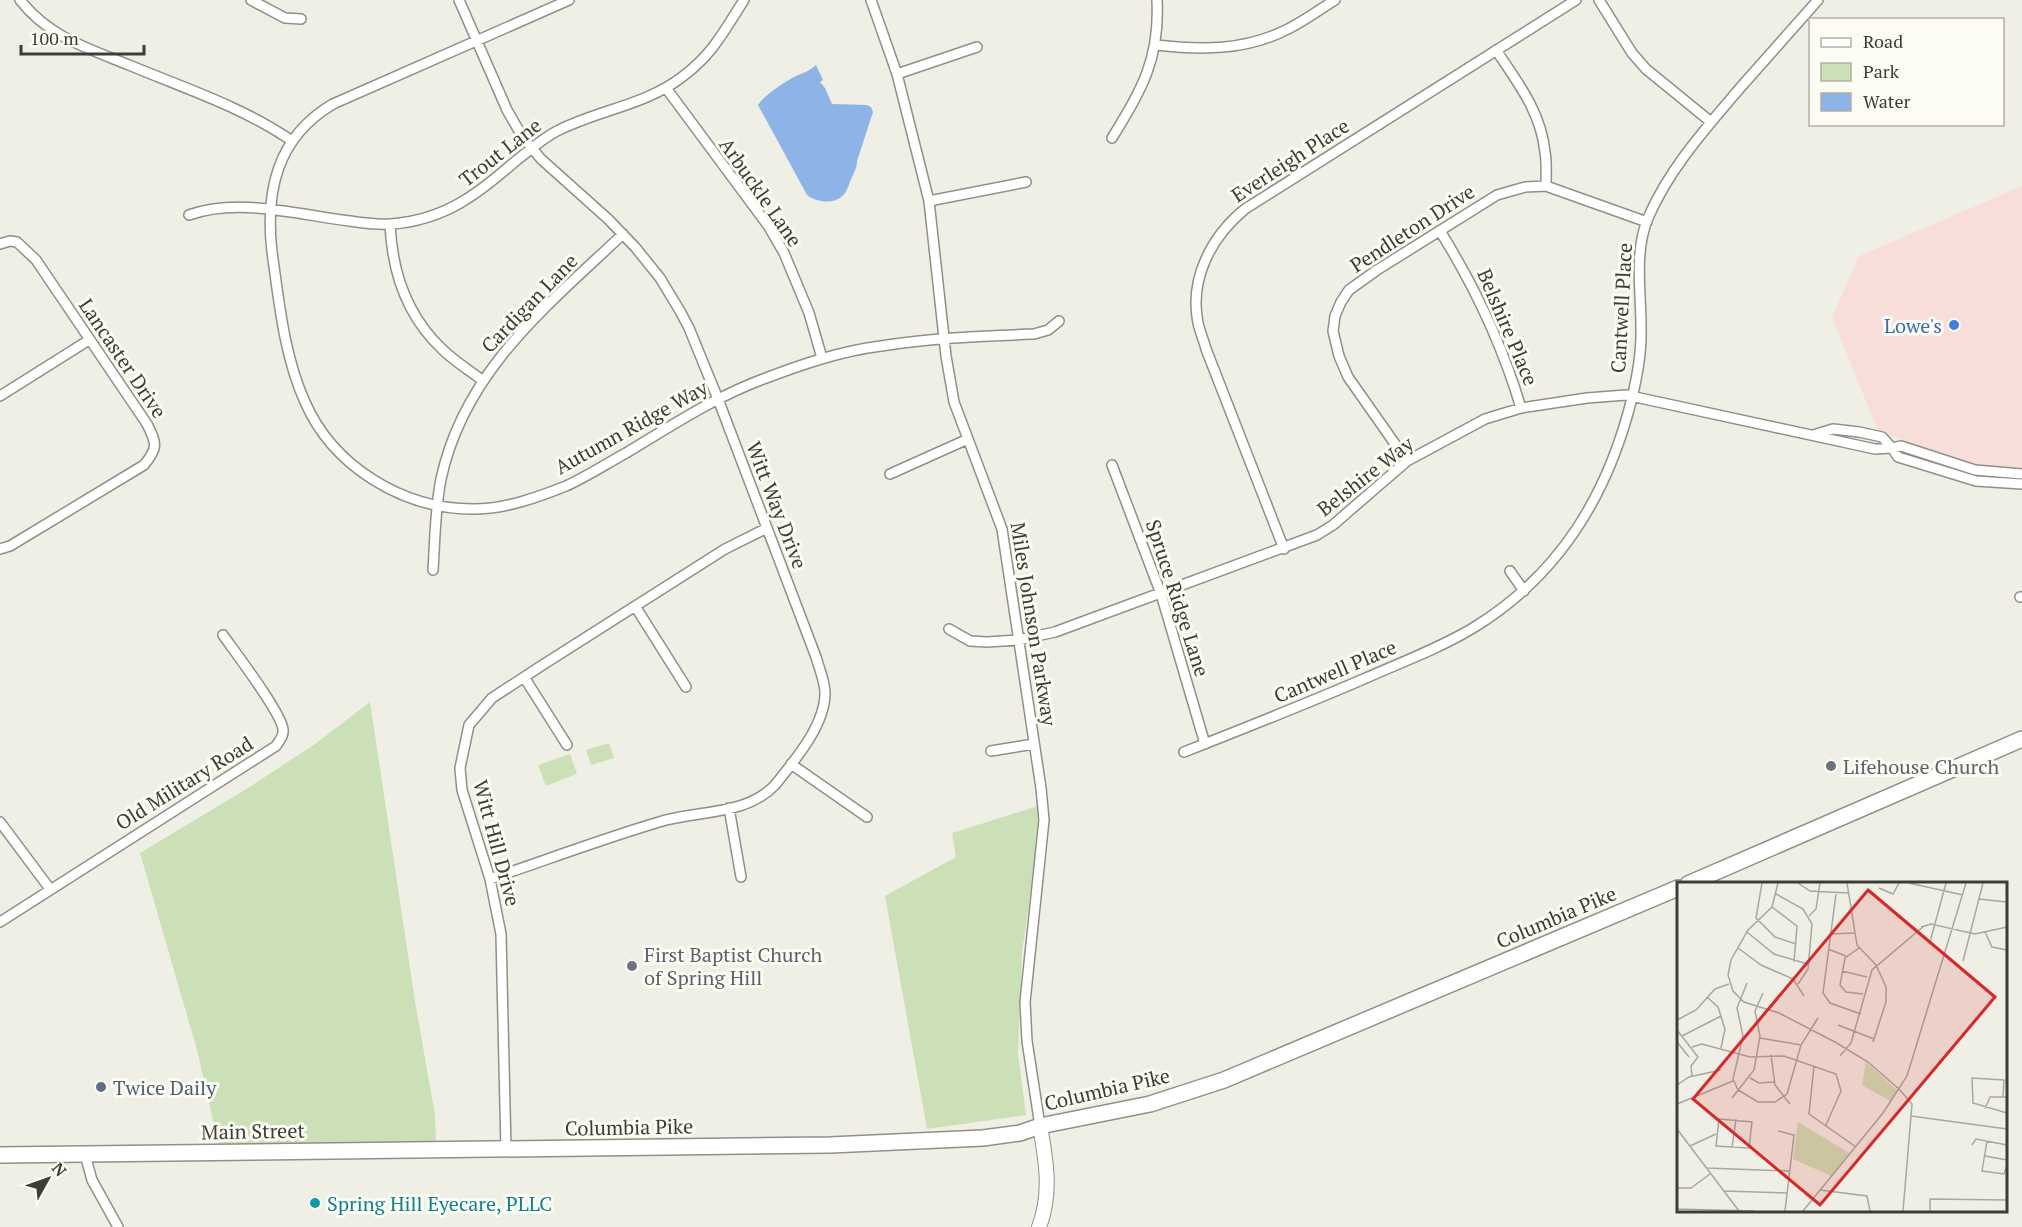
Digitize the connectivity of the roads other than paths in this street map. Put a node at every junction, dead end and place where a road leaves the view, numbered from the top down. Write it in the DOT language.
graph roads {
  1 [pos="20,0"];
  2 [pos="251,0"];
  3 [pos="459,0"];
  4 [pos="568,0"];
  5 [pos="744,0"];
  6 [pos="871,0"];
  7 [pos="1157,0"];
  8 [pos="1335,0"];
  9 [pos="1576,0"];
  10 [pos="1599,0"];
  11 [pos="1818,0"];
  12 [pos="301,19"];
  13 [pos="477,40"];
  14 [pos="1156,45"];
  15 [pos="977,47"];
  16 [pos="1496,50"];
  17 [pos="897,74"];
  18 [pos="666,88"];
  19 [pos="1711,122"];
  20 [pos="1112,138"];
  21 [pos="292,141"];
  22 [pos="531,148"];
  23 [pos="1026,182"];
  24 [pos="1546,186"];
  25 [pos="929,201"];
  26 [pos="269,210"];
  27 [pos="189,215"];
  28 [pos="1647,222"];
  29 [pos="390,224"];
  30 [pos="1440,231"];
  31 [pos="623,234"];
  32 [pos="0,244"];
  33 [pos="1059,321"];
  34 [pos="944,338"];
  35 [pos="89,340"];
  36 [pos="822,358"];
  37 [pos="482,380"];
  38 [pos="0,396"];
  39 [pos="1632,397"];
  40 [pos="718,399"];
  41 [pos="1521,408"];
  42 [pos="968,439"];
  43 [pos="1892,448"];
  44 [pos="1407,461"];
  45 [pos="1112,465"];
  46 [pos="890,474"];
  47 [pos="2022,474"];
  48 [pos="2022,484"];
  49 [pos="437,505"];
  50 [pos="766,528"];
  51 [pos="0,549"];
  52 [pos="1284,549"];
  53 [pos="433,570"];
  54 [pos="1510,571"];
  55 [pos="1524,591"];
  56 [pos="1161,594"];
  57 [pos="635,606"];
  58 [pos="949,629"];
  59 [pos="223,635"];
  60 [pos="1018,640"];
  61 [pos="524,677"];
  62 [pos="686,687"];
  63 [pos="2022,739"];
  64 [pos="1034,744"];
  65 [pos="1205,744"];
  66 [pos="567,745"];
  67 [pos="991,751"];
  68 [pos="1184,752"];
  69 [pos="791,764"];
  70 [pos="729,808"];
  71 [pos="867,817"];
  72 [pos="0,822"];
  73 [pos="741,877"];
  74 [pos="490,879"];
  75 [pos="1693,882"];
  76 [pos="1677,888"];
  77 [pos="50,889"];
  78 [pos="0,922"];
  79 [pos="1040,1126"];
  80 [pos="506,1150"];
  81 [pos="0,1155"];
  82 [pos="85,1155"];
  83 [pos="118,1227"];
  84 [pos="1040,1227"];
  1 -- 21 [label="street"];
  2 -- 12 [label="street"];
  3 -- 13 [label="street, Witt Way Drive"];
  4 -- 13 [label="street, Autumn Ridge Way"];
  5 -- 18 [label="street, Trout Lane"];
  6 -- 17 [label="street, Miles Johnson Parkway"];
  7 -- 14 [label="street"];
  8 -- 14 [label="street"];
  9 -- 16 [label="street, Everleigh Place"];
  10 -- 19 [label="street"];
  11 -- 19 [label="street, Cantwell Place"];
  13 -- 21 [label="street, Autumn Ridge Way"];
  13 -- 22 [label="street, Witt Way Drive"];
  14 -- 20 [label="street"];
  15 -- 17 [label="street"];
  16 -- 24 [label="street"];
  16 -- 52 [label="street, Everleigh Place"];
  17 -- 25 [label="street, Miles Johnson Parkway"];
  18 -- 22 [label="street, Trout Lane"];
  18 -- 36 [label="street, Arbuckle Lane"];
  19 -- 28 [label="street, Cantwell Place"];
  21 -- 26 [label="street, Autumn Ridge Way"];
  22 -- 29 [label="street, Trout Lane"];
  22 -- 31 [label="street, Witt Way Drive"];
  23 -- 25 [label="street"];
  24 -- 28 [label="street, Pendleton Drive"];
  24 -- 30 [label="street, Pendleton Drive"];
  25 -- 34 [label="street, Miles Johnson Parkway"];
  26 -- 27 [label="street, Trout Lane"];
  26 -- 29 [label="street, Trout Lane"];
  26 -- 49 [label="street, Autumn Ridge Way"];
  28 -- 39 [label="street, Cantwell Place"];
  29 -- 37 [label="street"];
  30 -- 41 [label="street, Belshire Place"];
  30 -- 44 [label="street, Pendleton Drive"];
  31 -- 37 [label="street, Cardigan Lane"];
  31 -- 40 [label="street, Witt Way Drive"];
  32 -- 35 [label="street, Lancaster Drive"];
  33 -- 34 [label="street, Autumn Ridge Way"];
  34 -- 36 [label="street, Autumn Ridge Way"];
  34 -- 42 [label="street, Miles Johnson Parkway"];
  35 -- 38 [label="street"];
  35 -- 51 [label="street, Lancaster Drive"];
  36 -- 40 [label="street, Autumn Ridge Way"];
  37 -- 49 [label="street, Cardigan Lane"];
  39 -- 41 [label="street, Belshire Way"];
  39 -- 43 [label="street, Belshire Way"];
  39 -- 55 [label="street, Cantwell Place"];
  40 -- 49 [label="street, Autumn Ridge Way"];
  40 -- 50 [label="street, Witt Way Drive"];
  41 -- 44 [label="street, Belshire Way"];
  42 -- 46 [label="street"];
  42 -- 60 [label="street, Miles Johnson Parkway"];
  43 -- 47 [label="street, Belshire Way"];
  43 -- 48 [label="street, Belshire Way"];
  44 -- 52 [label="street, Belshire Way"];
  45 -- 56 [label="street, Spruce Ridge Lane"];
  49 -- 53 [label="street, Cardigan Lane"];
  50 -- 57 [label="street, Witt Hill Drive"];
  50 -- 69 [label="street, Witt Way Drive"];
  52 -- 56 [label="street, Belshire Way"];
  54 -- 55 [label="street"];
  55 -- 65 [label="street, Cantwell Place"];
  56 -- 60 [label="street, Belshire Way"];
  56 -- 65 [label="street, Spruce Ridge Lane"];
  57 -- 61 [label="street, Witt Hill Drive"];
  57 -- 62 [label="street"];
  58 -- 60 [label="street, Belshire Way"];
  59 -- 77 [label="street, Old Military Road"];
  60 -- 64 [label="street, Miles Johnson Parkway"];
  61 -- 66 [label="street"];
  61 -- 74 [label="street, Witt Hill Drive"];
  63 -- 75 [label="main road"];
  64 -- 67 [label="street"];
  64 -- 79 [label="street, Miles Johnson Parkway"];
  65 -- 68 [label="street, Cantwell Place"];
  69 -- 70 [label="street, Witt Way Drive"];
  69 -- 71 [label="street"];
  70 -- 73 [label="street"];
  70 -- 74 [label="street, Witt Way Drive"];
  72 -- 77 [label="street"];
  74 -- 80 [label="street, Witt Hill Drive"];
  76 -- 79 [label="main road, Columbia Pike"];
  77 -- 78 [label="street, Old Military Road"];
  79 -- 80 [label="main road, Columbia Pike"];
  79 -- 84 [label="main road"];
  80 -- 82 [label="main road, Main Street"];
  81 -- 82 [label="main road, Main Street"];
  82 -- 83 [label="street"];
}
